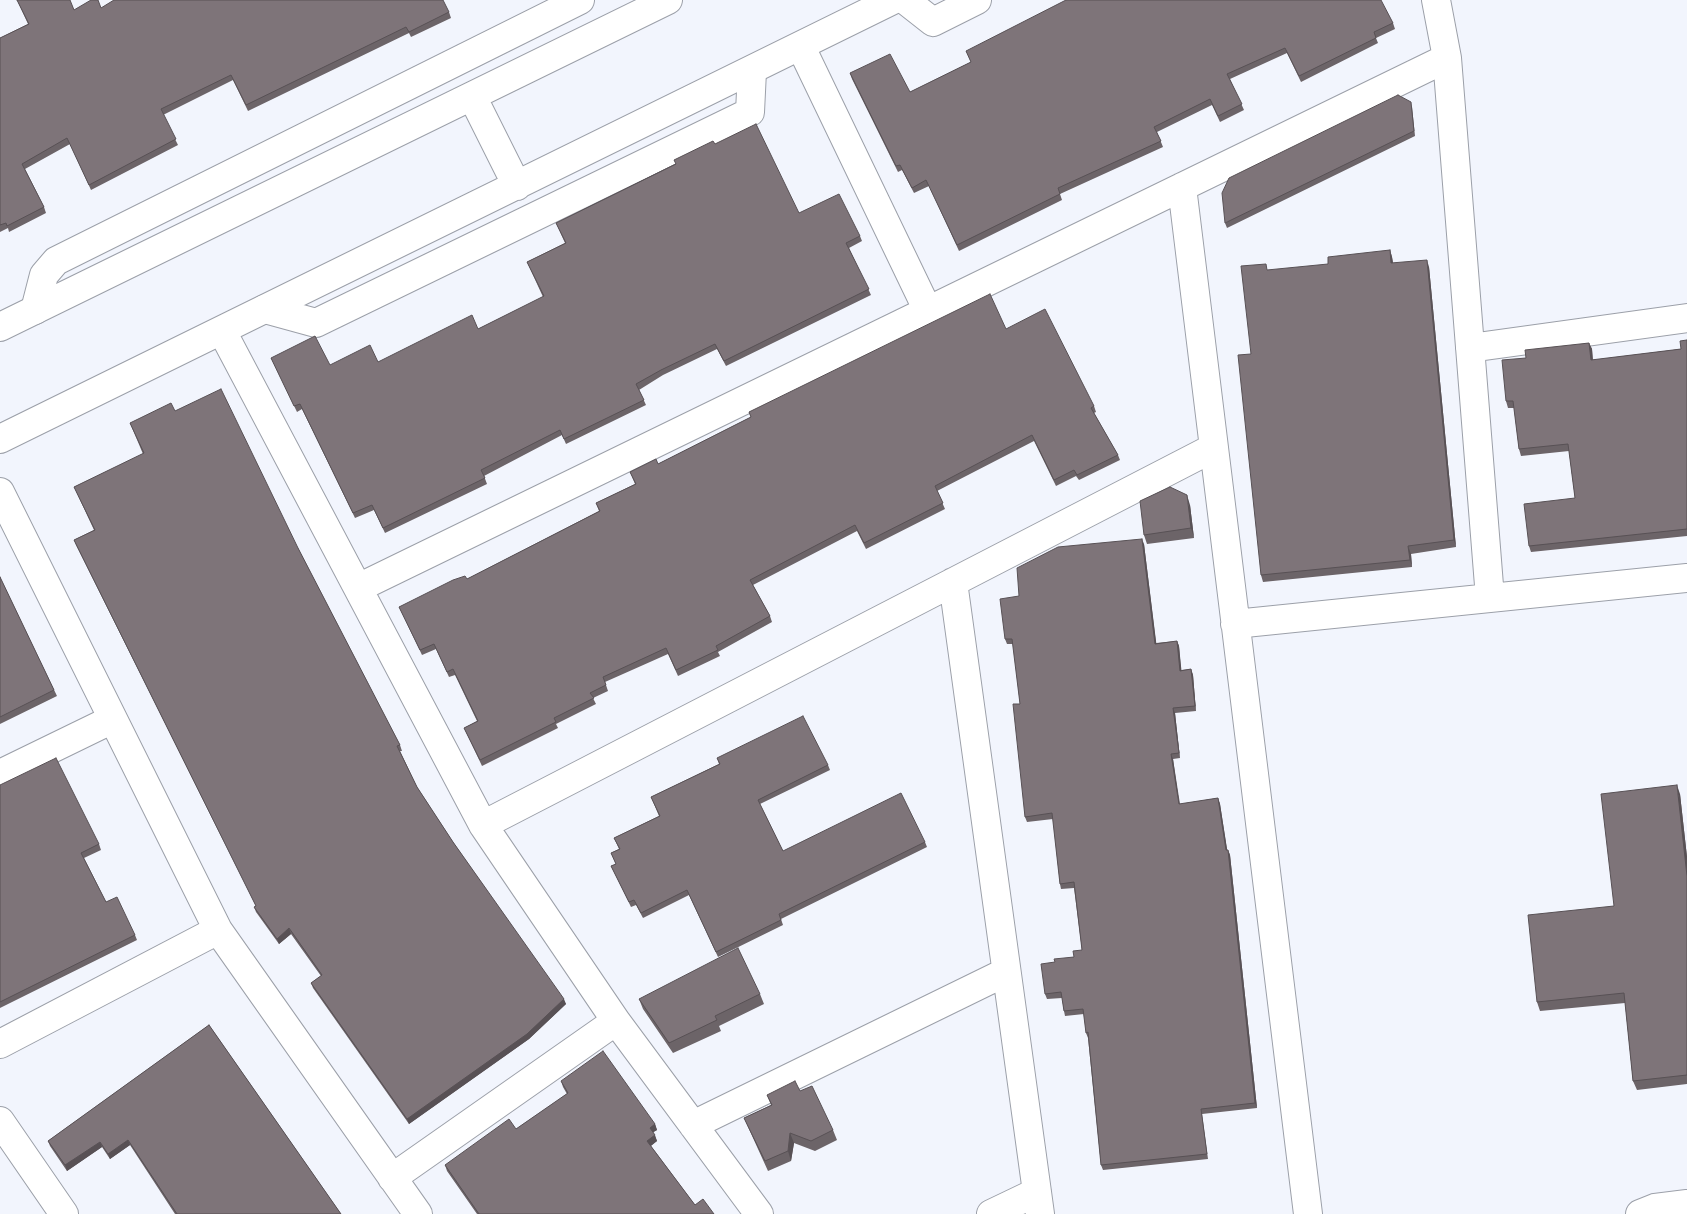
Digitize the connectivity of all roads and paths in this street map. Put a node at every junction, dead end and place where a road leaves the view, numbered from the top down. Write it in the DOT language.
graph roads {
  1 [pos="580,0"];
  2 [pos="668,0"];
  3 [pos="893,0"];
  4 [pos="905,0"];
  5 [pos="977,0"];
  6 [pos="1436,0"];
  7 [pos="800,47"];
  8 [pos="1447,58"];
  9 [pos="752,71"];
  10 [pos="472,96"];
  11 [pos="517,186"];
  12 [pos="1182,187"];
  13 [pos="265,309"];
  14 [pos="35,310"];
  15 [pos="928,311"];
  16 [pos="1687,318"];
  17 [pos="0,327"];
  18 [pos="222,330"];
  19 [pos="1470,348"];
  20 [pos="0,439"];
  21 [pos="1213,448"];
  22 [pos="0,492"];
  23 [pos="1687,578"];
  24 [pos="953,582"];
  25 [pos="358,588"];
  26 [pos="1490,598"];
  27 [pos="1235,624"];
  28 [pos="113,718"];
  29 [pos="0,774"];
  30 [pos="483,825"];
  31 [pos="218,930"];
  32 [pos="1006,972"];
  33 [pos="616,1021"];
  34 [pos="0,1044"];
  35 [pos="0,1121"];
  36 [pos="693,1125"];
  37 [pos="392,1178"];
  38 [pos="1039,1203"];
  39 [pos="1687,1204"];
  40 [pos="64,1214"];
  41 [pos="418,1214"];
  42 [pos="759,1214"];
  43 [pos="991,1214"];
  44 [pos="1308,1214"];
  45 [pos="1640,1214"];
  1 -- 14 [label="street"];
  2 -- 10 [label="street"];
  3 -- 7 [label="street"];
  4 -- 5 [label="street"];
  6 -- 8 [label="street"];
  7 -- 9 [label="street"];
  7 -- 15 [label="street"];
  8 -- 12 [label="street"];
  8 -- 19 [label="street"];
  9 -- 11 [label="street"];
  9 -- 13 [label="street"];
  10 -- 11 [label="street"];
  10 -- 14 [label="street"];
  11 -- 13 [label="street"];
  12 -- 15 [label="street"];
  12 -- 21 [label="street"];
  13 -- 18 [label="street"];
  14 -- 17 [label="street"];
  15 -- 25 [label="street"];
  16 -- 19 [label="street"];
  18 -- 20 [label="street"];
  18 -- 25 [label="street"];
  19 -- 26 [label="street"];
  21 -- 24 [label="street"];
  21 -- 27 [label="street"];
  22 -- 28 [label="street"];
  23 -- 26 [label="street"];
  24 -- 30 [label="street"];
  24 -- 32 [label="street"];
  25 -- 30 [label="street"];
  26 -- 27 [label="street"];
  27 -- 44 [label="street"];
  28 -- 29 [label="street"];
  28 -- 31 [label="street"];
  30 -- 33 [label="street"];
  31 -- 34 [label="street"];
  31 -- 37 [label="street"];
  32 -- 36 [label="street"];
  32 -- 38 [label="street"];
  33 -- 36 [label="street"];
  33 -- 37 [label="street"];
  35 -- 40 [label="street"];
  36 -- 42 [label="street"];
  37 -- 41 [label="street"];
  38 -- 43 [label="street"];
  39 -- 45 [label="street"];
}
